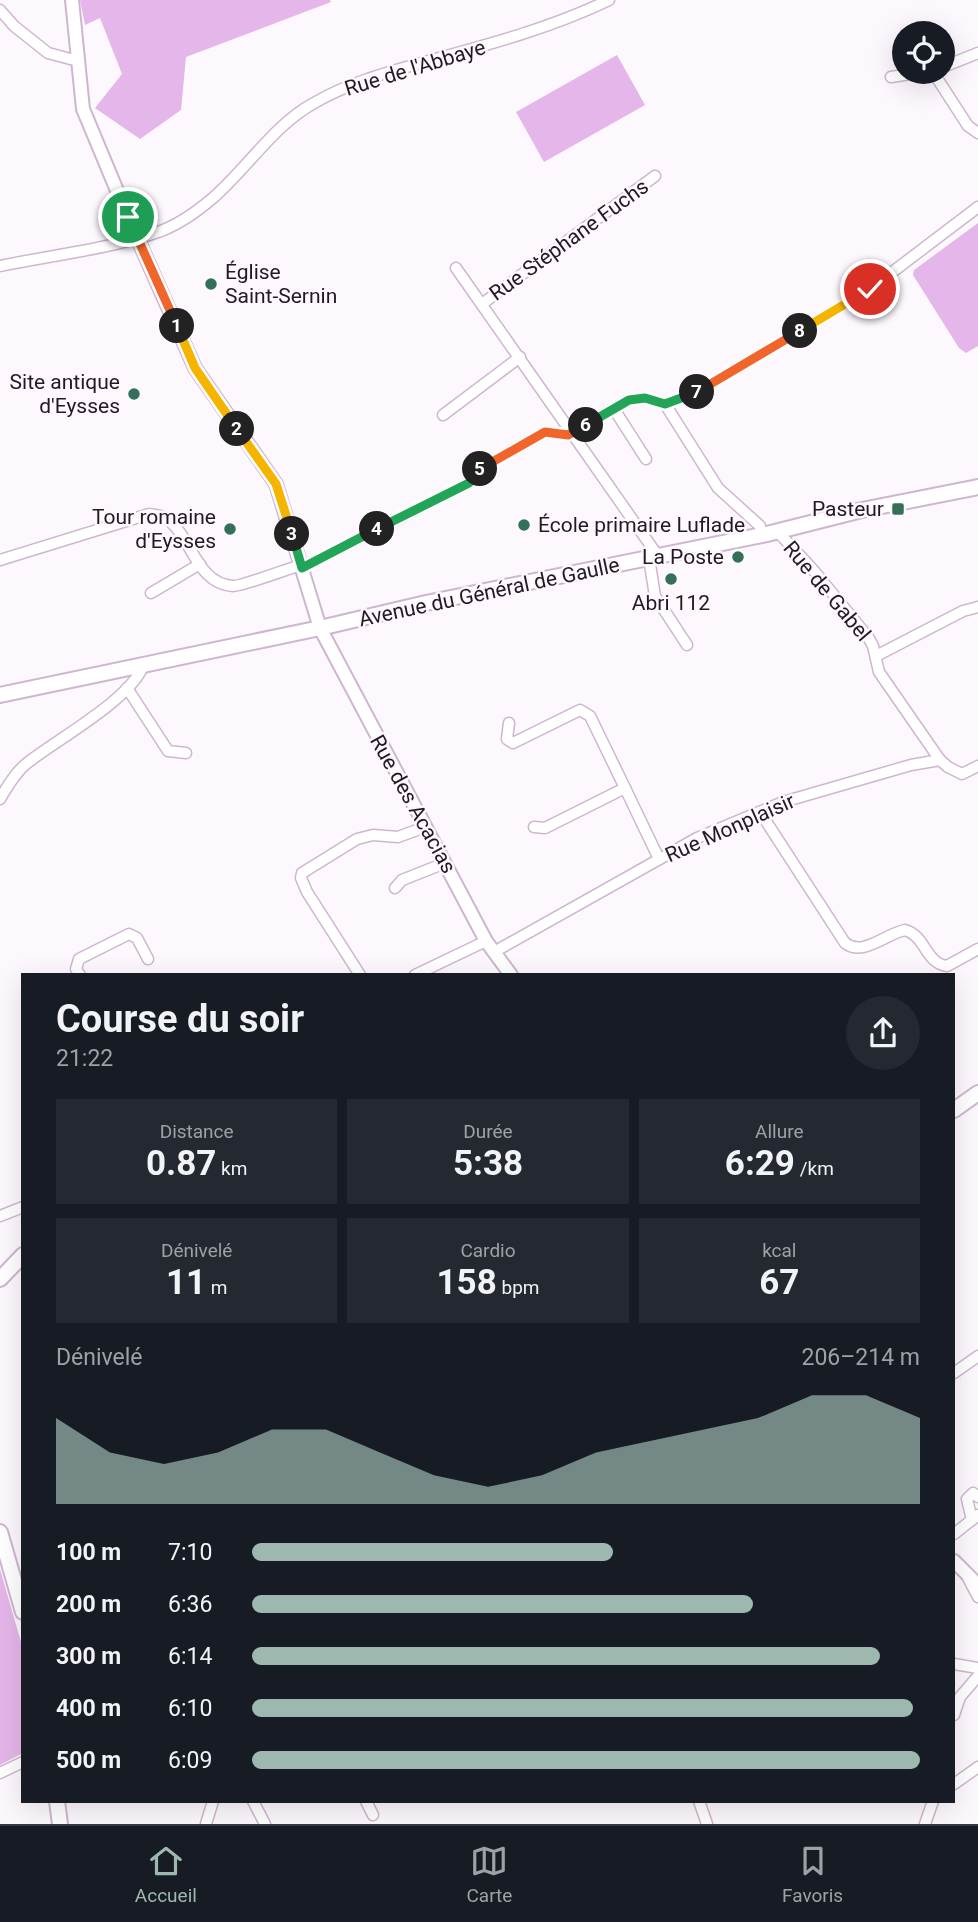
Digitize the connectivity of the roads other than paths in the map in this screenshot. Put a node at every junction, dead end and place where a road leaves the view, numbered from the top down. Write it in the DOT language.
graph roads {
  1 [pos="72,0"];
  2 [pos="609,0"];
  3 [pos="0,10"];
  4 [pos="978,53"];
  5 [pos="78,61"];
  6 [pos="955,62"];
  7 [pos="941,84"];
  8 [pos="978,133"];
  9 [pos="655,176"];
  10 [pos="978,207"];
  11 [pos="138,237"];
  12 [pos="0,266"];
  13 [pos="456,268"];
  14 [pos="482,304"];
  15 [pos="520,357"];
  16 [pos="665,404"];
  17 [pos="614,409"];
  18 [pos="443,415"];
  19 [pos="573,432"];
  20 [pos="646,459"];
  21 [pos="978,487"];
  22 [pos="777,531"];
  23 [pos="762,535"];
  24 [pos="654,557"];
  25 [pos="0,560"];
  26 [pos="200,564"];
  27 [pos="302,566"];
  28 [pos="151,593"];
  29 [pos="977,610"];
  30 [pos="320,628"];
  31 [pos="687,645"];
  32 [pos="876,656"];
  33 [pos="144,664"];
  34 [pos="127,688"];
  35 [pos="0,695"];
  36 [pos="509,723"];
  37 [pos="186,753"];
  38 [pos="940,760"];
  39 [pos="978,766"];
  40 [pos="625,788"];
  41 [pos="0,799"];
  42 [pos="760,812"];
  43 [pos="425,827"];
  44 [pos="534,827"];
  45 [pos="659,859"];
  46 [pos="445,863"];
  47 [pos="395,888"];
  48 [pos="486,941"];
  49 [pos="978,949"];
  50 [pos="494,952"];
  51 [pos="148,958"];
  52 [pos="78,973"];
  53 [pos="359,973"];
  54 [pos="419,973"];
  55 [pos="510,973"];
  56 [pos="978,1093"];
  57 [pos="955,1109"];
  58 [pos="21,1208"];
  59 [pos="0,1216"];
  60 [pos="21,1257"];
  61 [pos="0,1279"];
  62 [pos="977,1360"];
  63 [pos="955,1372"];
  64 [pos="978,1497"];
  65 [pos="975,1517"];
  66 [pos="0,1532"];
  67 [pos="955,1533"];
  68 [pos="955,1563"];
  69 [pos="964,1572"];
  70 [pos="978,1585"];
  71 [pos="978,1597"];
  72 [pos="21,1605"];
  73 [pos="955,1664"];
  74 [pos="978,1668"];
  75 [pos="978,1676"];
  76 [pos="955,1712"];
  77 [pos="21,1763"];
  78 [pos="978,1767"];
  79 [pos="0,1773"];
  80 [pos="955,1783"];
  81 [pos="57,1803"];
  82 [pos="212,1803"];
  83 [pos="254,1803"];
  84 [pos="367,1803"];
  85 [pos="700,1803"];
  86 [pos="932,1803"];
  87 [pos="373,1815"];
  88 [pos="60,1824"];
  89 [pos="206,1824"];
  90 [pos="265,1824"];
  91 [pos="707,1824"];
  92 [pos="925,1824"];
  1 -- 5 [label="street, Rue des Acacias"];
  2 -- 11 [label="street, Rue de l'Abbaye"];
  3 -- 5 [label="street"];
  4 -- 6 [label="street"];
  5 -- 11 [label="street, Rue des Acacias"];
  7 -- 8 [label="street"];
  9 -- 14 [label="street, Rue Stéphane Fuchs"];
  10 -- 16 [label="street"];
  11 -- 12 [label="street, Rue de l'Abbaye"];
  11 -- 27 [label="street, Rue des Acacias"];
  13 -- 14 [label="street"];
  14 -- 15 [label="street"];
  15 -- 18 [label="street"];
  15 -- 19 [label="street"];
  16 -- 17 [label="street"];
  16 -- 23 [label="street"];
  17 -- 19 [label="street"];
  17 -- 20 [label="street"];
  19 -- 24 [label="street"];
  19 -- 27 [label="street"];
  21 -- 22 [label="main road, Avenue du Général de Gaulle"];
  22 -- 23 [label="main road, Avenue du Général de Gaulle"];
  22 -- 32 [label="street, Rue de Gabel"];
  23 -- 24 [label="main road, Avenue du Général de Gaulle"];
  24 -- 30 [label="main road, Avenue du Général de Gaulle"];
  24 -- 31 [label="street"];
  25 -- 26 [label="street"];
  26 -- 27 [label="street"];
  26 -- 28 [label="street"];
  27 -- 30 [label="street, Rue des Acacias"];
  29 -- 32 [label="street"];
  30 -- 33 [label="main road, Avenue du Général de Gaulle"];
  30 -- 43 [label="street, Rue des Acacias"];
  32 -- 38 [label="street, Rue de Gabel"];
  33 -- 34 [label="street"];
  33 -- 35 [label="main road, Avenue du Général de Gaulle"];
  34 -- 37 [label="street"];
  34 -- 41 [label="street"];
  36 -- 40 [label="street"];
  38 -- 39 [label="street, Rue Monplaisir"];
  38 -- 42 [label="street, Rue Monplaisir"];
  40 -- 44 [label="street"];
  40 -- 45 [label="street"];
  42 -- 45 [label="street, Rue Monplaisir"];
  42 -- 49 [label="street"];
  43 -- 46 [label="street, Rue des Acacias"];
  43 -- 53 [label="street"];
  45 -- 50 [label="street, Rue Monplaisir"];
  46 -- 47 [label="street"];
  46 -- 48 [label="street, Rue des Acacias"];
  48 -- 50 [label="street, Rue des Acacias"];
  48 -- 54 [label="street"];
  50 -- 55 [label="street, Rue des Acacias"];
  51 -- 52 [label="street"];
  56 -- 57 [label="main road"];
  58 -- 59 [label="street"];
  60 -- 61 [label="main road"];
  62 -- 63 [label="street"];
  64 -- 65 [label="street"];
  65 -- 67 [label="street"];
  66 -- 72 [label="main road"];
  68 -- 69 [label="street"];
  69 -- 70 [label="street"];
  69 -- 71 [label="street"];
  73 -- 74 [label="street"];
  75 -- 76 [label="street"];
  77 -- 79 [label="street"];
  78 -- 80 [label="street"];
  81 -- 88 [label="main road"];
  82 -- 89 [label="street"];
  83 -- 90 [label="street"];
  84 -- 87 [label="street"];
  85 -- 91 [label="street"];
  86 -- 92 [label="street"];
}
